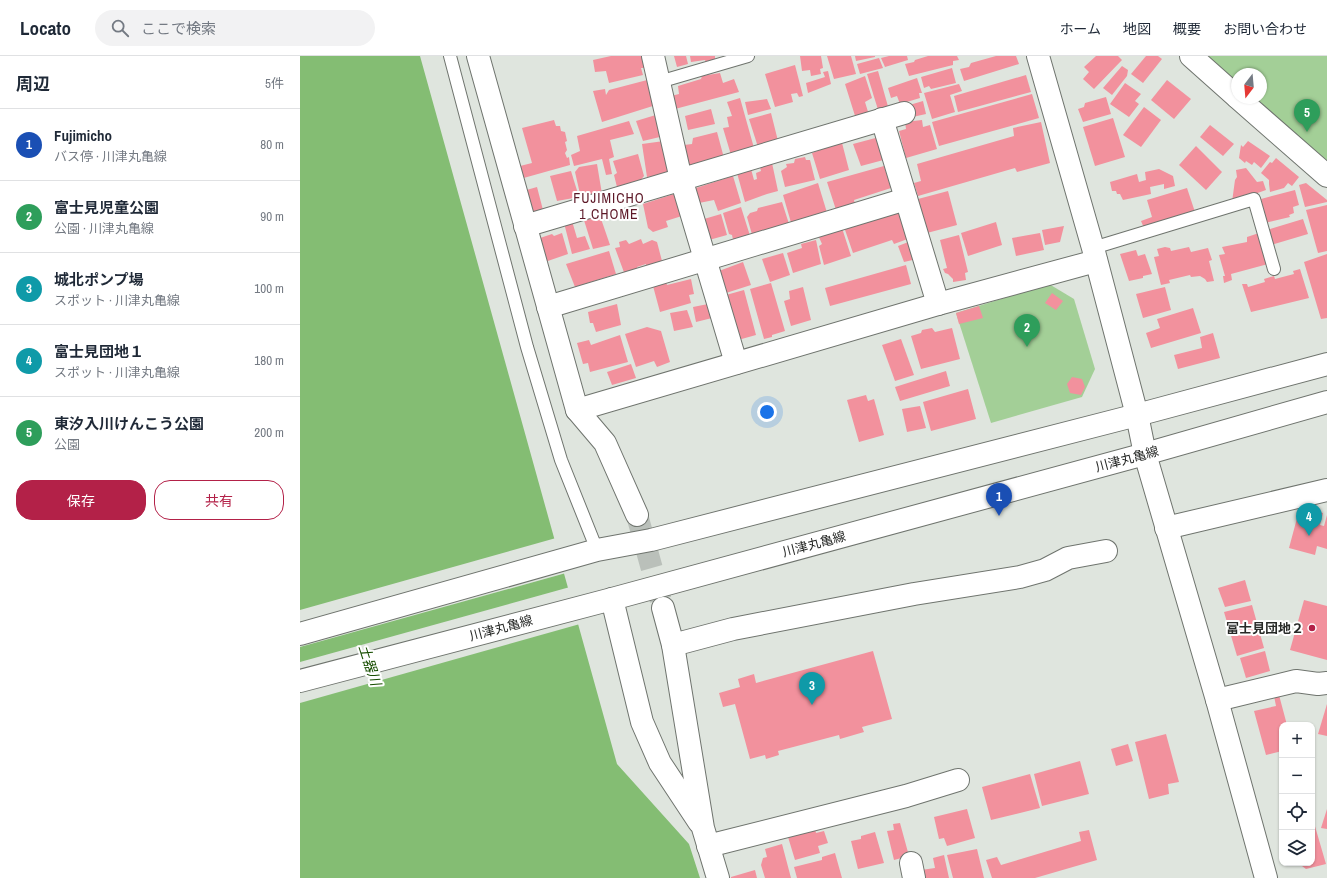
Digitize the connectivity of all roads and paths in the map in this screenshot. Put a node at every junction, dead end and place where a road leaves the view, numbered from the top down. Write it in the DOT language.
graph roads {
  1 [pos="450,56"];
  2 [pos="478,56"];
  3 [pos="653,56"];
  4 [pos="748,56"];
  5 [pos="1038,56"];
  6 [pos="1190,56"];
  7 [pos="659,82"];
  8 [pos="1231,92"];
  9 [pos="1245,104"];
  10 [pos="904,113"];
  11 [pos="882,119"];
  12 [pos="1327,176"];
  13 [pos="681,179"];
  14 [pos="906,199"];
  15 [pos="525,226"];
  16 [pos="1094,254"];
  17 [pos="705,259"];
  18 [pos="1274,269"];
  19 [pos="938,304"];
  20 [pos="548,307"];
  21 [pos="736,363"];
  22 [pos="1327,364"];
  23 [pos="1327,402"];
  24 [pos="577,410"];
  25 [pos="1137,415"];
  26 [pos="1145,454"];
  27 [pos="1327,490"];
  28 [pos="637,515"];
  29 [pos="1166,528"];
  30 [pos="597,550"];
  31 [pos="1106,551"];
  32 [pos="612,599"];
  33 [pos="663,608"];
  34 [pos="300,634"];
  35 [pos="673,645"];
  36 [pos="300,681"];
  37 [pos="1327,683"];
  38 [pos="1217,700"];
  39 [pos="958,780"];
  40 [pos="706,837"];
  41 [pos="718,878"];
  42 [pos="1266,878"];
  1 -- 30 [label="lane"];
  2 -- 15 [label="street"];
  3 -- 7 [label="street"];
  4 -- 7 [label="lane"];
  5 -- 16 [label="street"];
  6 -- 8 [label="street"];
  7 -- 13 [label="street"];
  9 -- 12 [label="street"];
  10 -- 11 [label="street"];
  11 -- 13 [label="street"];
  11 -- 14 [label="street"];
  13 -- 15 [label="street"];
  13 -- 17 [label="street"];
  14 -- 17 [label="street"];
  14 -- 19 [label="street"];
  15 -- 20 [label="street"];
  16 -- 18 [label="lane"];
  16 -- 19 [label="street"];
  16 -- 25 [label="street"];
  17 -- 20 [label="street"];
  17 -- 21 [label="street"];
  19 -- 21 [label="street"];
  20 -- 24 [label="street"];
  21 -- 24 [label="street"];
  22 -- 25 [label="street"];
  23 -- 26 [label="street, 川津丸亀線"];
  24 -- 28 [label="street"];
  25 -- 26 [label="street"];
  25 -- 30 [label="street"];
  26 -- 29 [label="street"];
  26 -- 32 [label="street, 川津丸亀線"];
  27 -- 29 [label="street"];
  29 -- 38 [label="street"];
  30 -- 34 [label="street"];
  31 -- 35 [label="street"];
  32 -- 36 [label="street, 川津丸亀線"];
  32 -- 40 [label="street"];
  33 -- 35 [label="street"];
  35 -- 40 [label="street"];
  37 -- 38 [label="street"];
  38 -- 42 [label="street"];
  39 -- 40 [label="street"];
  40 -- 41 [label="street"];
}
